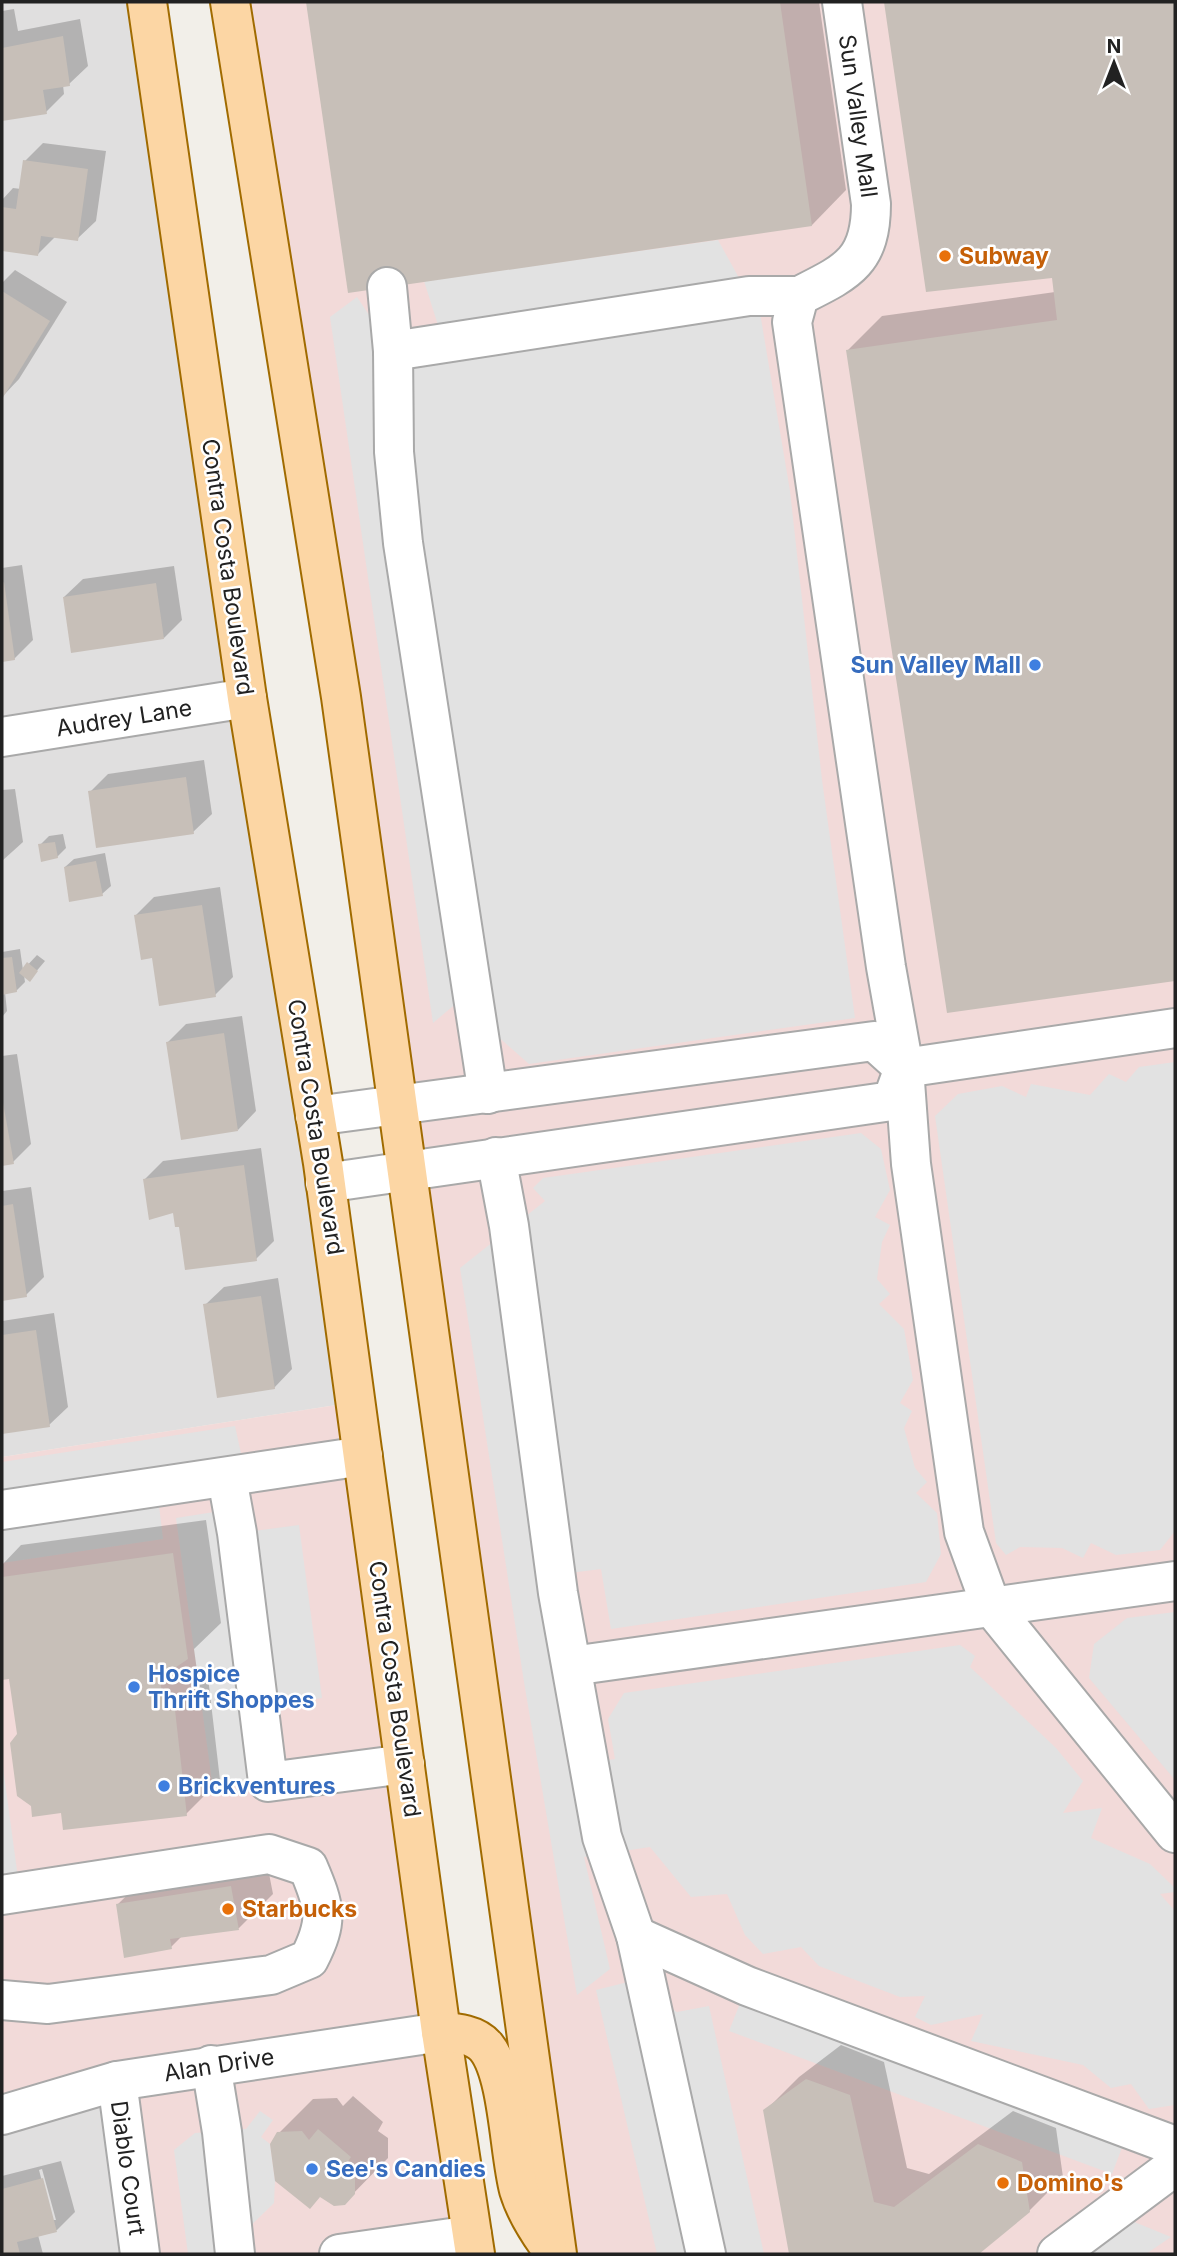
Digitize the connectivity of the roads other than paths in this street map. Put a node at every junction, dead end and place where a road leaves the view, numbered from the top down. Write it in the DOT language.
graph roads {
  1 [pos="147,2"];
  2 [pos="230,2"];
  3 [pos="842,2"];
  4 [pos="387,287"];
  5 [pos="799,296"];
  6 [pos="393,351"];
  7 [pos="247,698"];
  8 [pos="2,737"];
  9 [pos="1175,1028"];
  10 [pos="904,1068"];
  11 [pos="488,1094"];
  12 [pos="397,1106"];
  13 [pos="315,1116"];
  14 [pos="496,1157"];
  15 [pos="406,1170"];
  16 [pos="325,1183"];
  17 [pos="363,1456"];
  18 [pos="227,1478"];
  19 [pos="2,1510"];
  20 [pos="1175,1581"];
  21 [pos="991,1606"];
  22 [pos="572,1666"];
  23 [pos="405,1764"];
  24 [pos="1175,1833"];
  25 [pos="2,1895"];
  26 [pos="636,1936"];
  27 [pos="2,2000"];
  28 [pos="441,2032"];
  29 [pos="211,2065"];
  30 [pos="117,2081"];
  31 [pos="2,2115"];
  32 [pos="1175,2146"];
  33 [pos="1175,2166"];
  34 [pos="474,2245"];
  35 [pos="140,2254"];
  36 [pos="235,2254"];
  37 [pos="339,2254"];
  38 [pos="556,2254"];
  39 [pos="706,2254"];
  40 [pos="1057,2254"];
  1 -- 7 [label="main road, Contra Costa Boulevard"];
  2 -- 12 [label="main road"];
  3 -- 5 [label="street, Sun Valley Mall"];
  4 -- 6 [label="street"];
  5 -- 6 [label="street"];
  5 -- 10 [label="street"];
  6 -- 11 [label="street"];
  7 -- 8 [label="street, Audrey Lane"];
  7 -- 13 [label="main road, Contra Costa Boulevard"];
  9 -- 10 [label="street"];
  10 -- 11 [label="street"];
  10 -- 14 [label="street"];
  10 -- 21 [label="street"];
  11 -- 12 [label="street"];
  12 -- 13 [label="street"];
  12 -- 15 [label="main road"];
  13 -- 16 [label="main road, Contra Costa Boulevard"];
  14 -- 15 [label="street"];
  14 -- 22 [label="street"];
  15 -- 16 [label="street"];
  15 -- 38 [label="main road"];
  16 -- 17 [label="main road, Contra Costa Boulevard"];
  17 -- 18 [label="street"];
  17 -- 23 [label="main road, Contra Costa Boulevard"];
  18 -- 19 [label="street"];
  18 -- 23 [label="street"];
  20 -- 21 [label="street"];
  21 -- 22 [label="street"];
  21 -- 24 [label="street"];
  22 -- 26 [label="street"];
  23 -- 28 [label="main road, Contra Costa Boulevard"];
  25 -- 27 [label="street"];
  26 -- 32 [label="street"];
  26 -- 39 [label="street"];
  28 -- 29 [label="street, Alan Drive"];
  28 -- 34 [label="main road, Contra Costa Boulevard"];
  28 -- 38 [label="main road"];
  29 -- 30 [label="street, Alan Drive"];
  29 -- 36 [label="street"];
  30 -- 31 [label="street, Alan Drive"];
  30 -- 35 [label="street, Diablo Court"];
  33 -- 40 [label="street"];
  34 -- 37 [label="street"];
}
